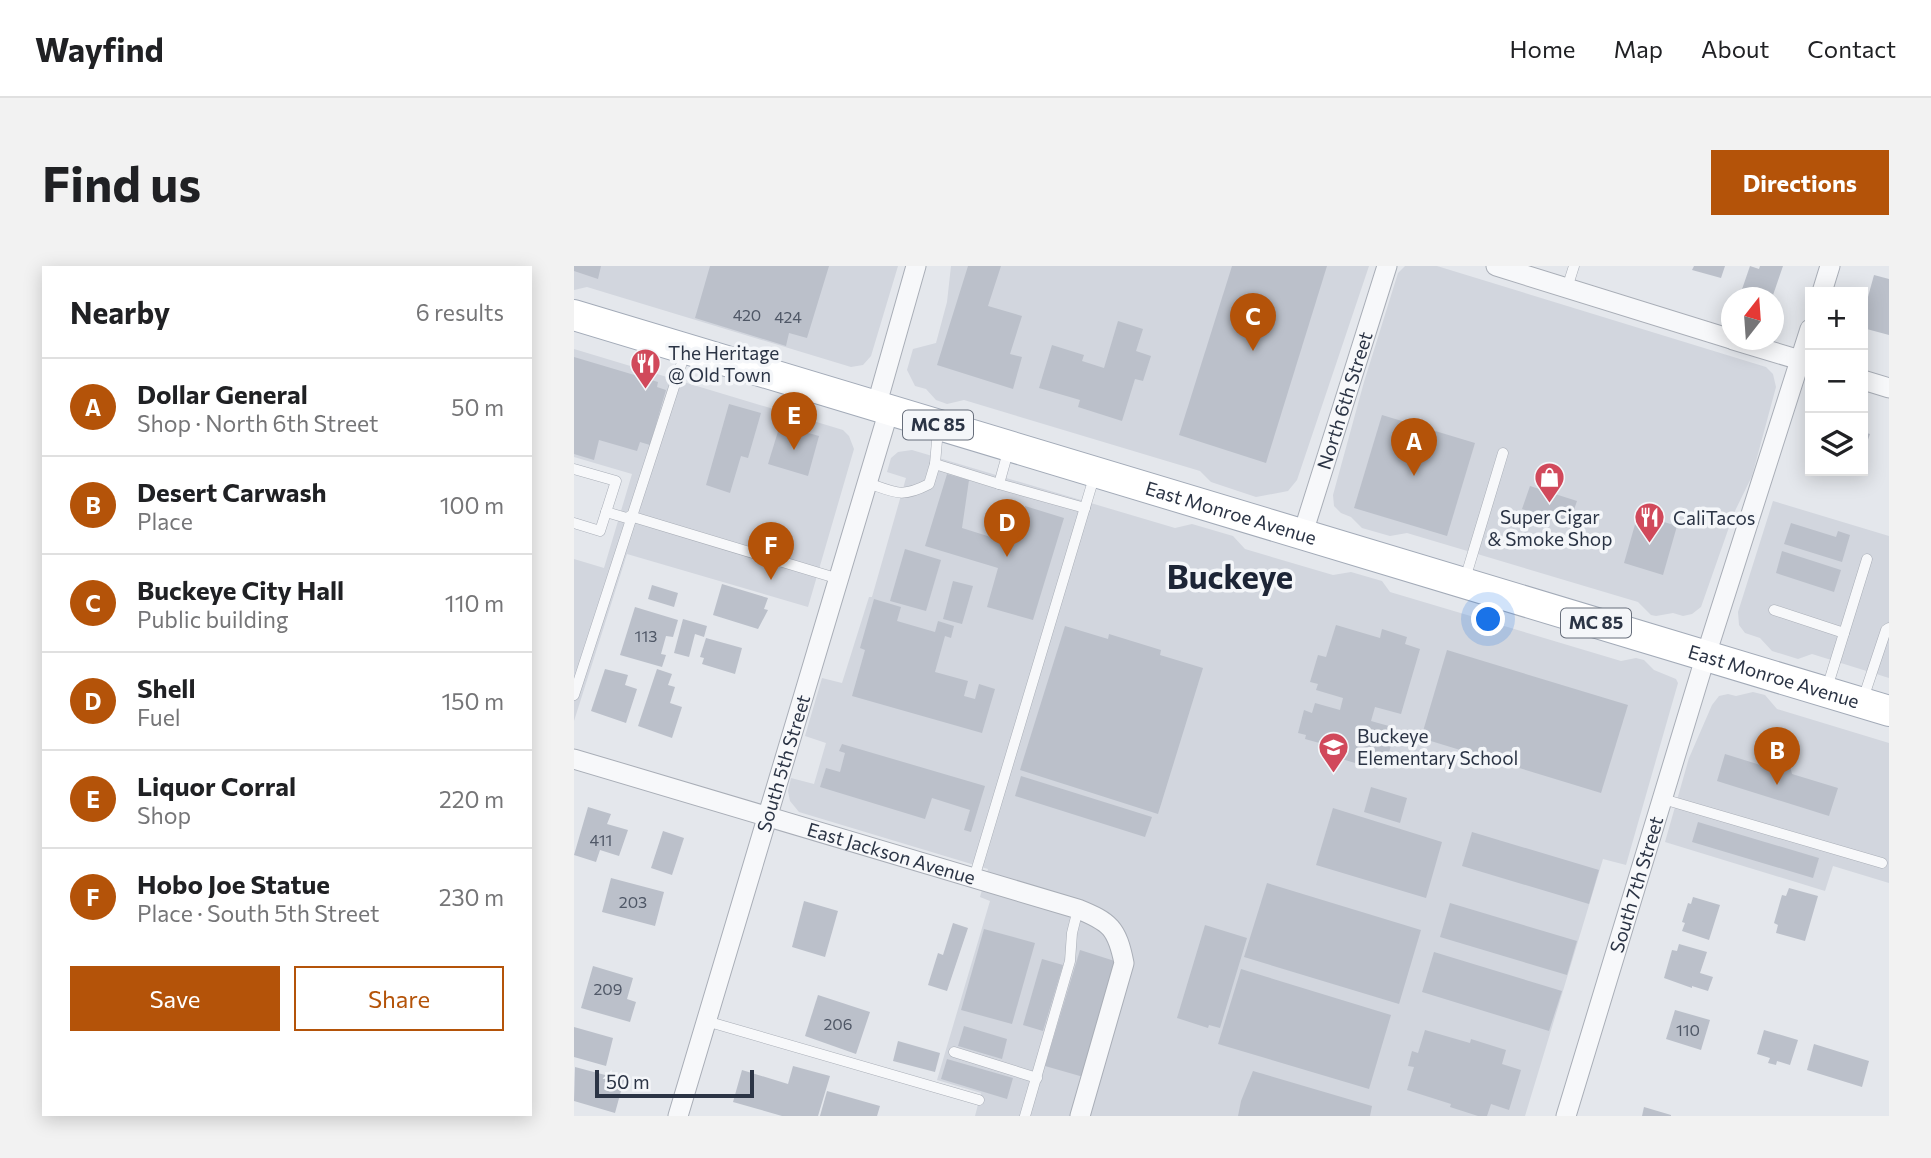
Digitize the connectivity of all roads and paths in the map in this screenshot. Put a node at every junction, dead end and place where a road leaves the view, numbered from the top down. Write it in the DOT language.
graph roads {
  1 [pos="916,266"];
  2 [pos="1388,266"];
  3 [pos="1496,266"];
  4 [pos="1574,266"];
  5 [pos="1830,266"];
  6 [pos="1824,287"];
  7 [pos="1567,288"];
  8 [pos="574,315"];
  9 [pos="1721,336"];
  10 [pos="686,349"];
  11 [pos="1767,350"];
  12 [pos="1805,362"];
  13 [pos="1868,382"];
  14 [pos="1889,388"];
  15 [pos="883,409"];
  16 [pos="938,425"];
  17 [pos="1009,447"];
  18 [pos="1503,453"];
  19 [pos="935,464"];
  20 [pos="574,468"];
  21 [pos="1095,474"];
  22 [pos="868,483"];
  23 [pos="999,484"];
  24 [pos="1085,509"];
  25 [pos="606,512"];
  26 [pos="630,517"];
  27 [pos="574,523"];
  28 [pos="1303,536"];
  29 [pos="1867,559"];
  30 [pos="839,579"];
  31 [pos="1464,583"];
  32 [pos="1773,610"];
  33 [pos="1889,628"];
  34 [pos="1844,633"];
  35 [pos="1706,656"];
  36 [pos="1825,691"];
  37 [pos="574,695"];
  38 [pos="1875,707"];
  39 [pos="574,759"];
  40 [pos="1663,799"];
  41 [pos="767,816"];
  42 [pos="1882,863"];
  43 [pos="974,878"];
  44 [pos="1078,909"];
  45 [pos="706,1021"];
  46 [pos="954,1052"];
  47 [pos="1037,1078"];
  48 [pos="979,1100"];
  49 [pos="678,1116"];
  50 [pos="1025,1116"];
  51 [pos="1080,1116"];
  52 [pos="1566,1116"];
  1 -- 15 [label="street, South 5th Street"];
  2 -- 28 [label="street, North 6th Street"];
  3 -- 7 [label="street"];
  4 -- 7 [label="lane"];
  5 -- 6 [label="street"];
  7 -- 9 [label="street"];
  8 -- 10 [label="main road, East Monroe Avenue / MC 85"];
  10 -- 15 [label="main road, East Monroe Avenue / MC 85"];
  10 -- 26 [label="lane"];
  11 -- 12 [label="street"];
  12 -- 35 [label="street, South 7th Street"];
  13 -- 14 [label="street"];
  15 -- 16 [label="main road, East Monroe Avenue / MC 85"];
  15 -- 22 [label="street, South 5th Street"];
  16 -- 17 [label="main road, East Monroe Avenue / MC 85"];
  16 -- 19 [label="lane"];
  17 -- 21 [label="main road, East Monroe Avenue / MC 85"];
  17 -- 23 [label="lane"];
  18 -- 31 [label="lane"];
  19 -- 22 [label="lane"];
  19 -- 23 [label="lane"];
  20 -- 25 [label="lane"];
  21 -- 24 [label="lane"];
  21 -- 28 [label="main road, East Monroe Avenue / MC 85"];
  22 -- 30 [label="street, South 5th Street"];
  23 -- 24 [label="lane"];
  24 -- 43 [label="lane"];
  25 -- 26 [label="lane"];
  25 -- 27 [label="lane"];
  26 -- 30 [label="lane"];
  26 -- 37 [label="lane"];
  28 -- 31 [label="main road, East Monroe Avenue / MC 85"];
  29 -- 34 [label="lane"];
  30 -- 41 [label="street, South 5th Street"];
  31 -- 35 [label="main road, East Monroe Avenue / MC 85"];
  32 -- 34 [label="lane"];
  33 -- 38 [label="lane"];
  34 -- 36 [label="lane"];
  35 -- 36 [label="main road, East Monroe Avenue / MC 85"];
  35 -- 40 [label="street, South 7th Street"];
  36 -- 38 [label="main road, East Monroe Avenue / MC 85"];
  39 -- 41 [label="street, East Jackson Avenue"];
  40 -- 42 [label="lane"];
  40 -- 52 [label="street, South 7th Street"];
  41 -- 43 [label="street, East Jackson Avenue"];
  41 -- 45 [label="street, South 5th Street"];
  43 -- 44 [label="street, East Jackson Avenue"];
  44 -- 47 [label="lane"];
  44 -- 51 [label="street, East Jackson Avenue"];
  45 -- 48 [label="lane"];
  45 -- 49 [label="street, South 5th Street"];
  46 -- 47 [label="lane"];
  47 -- 50 [label="lane"];
}
